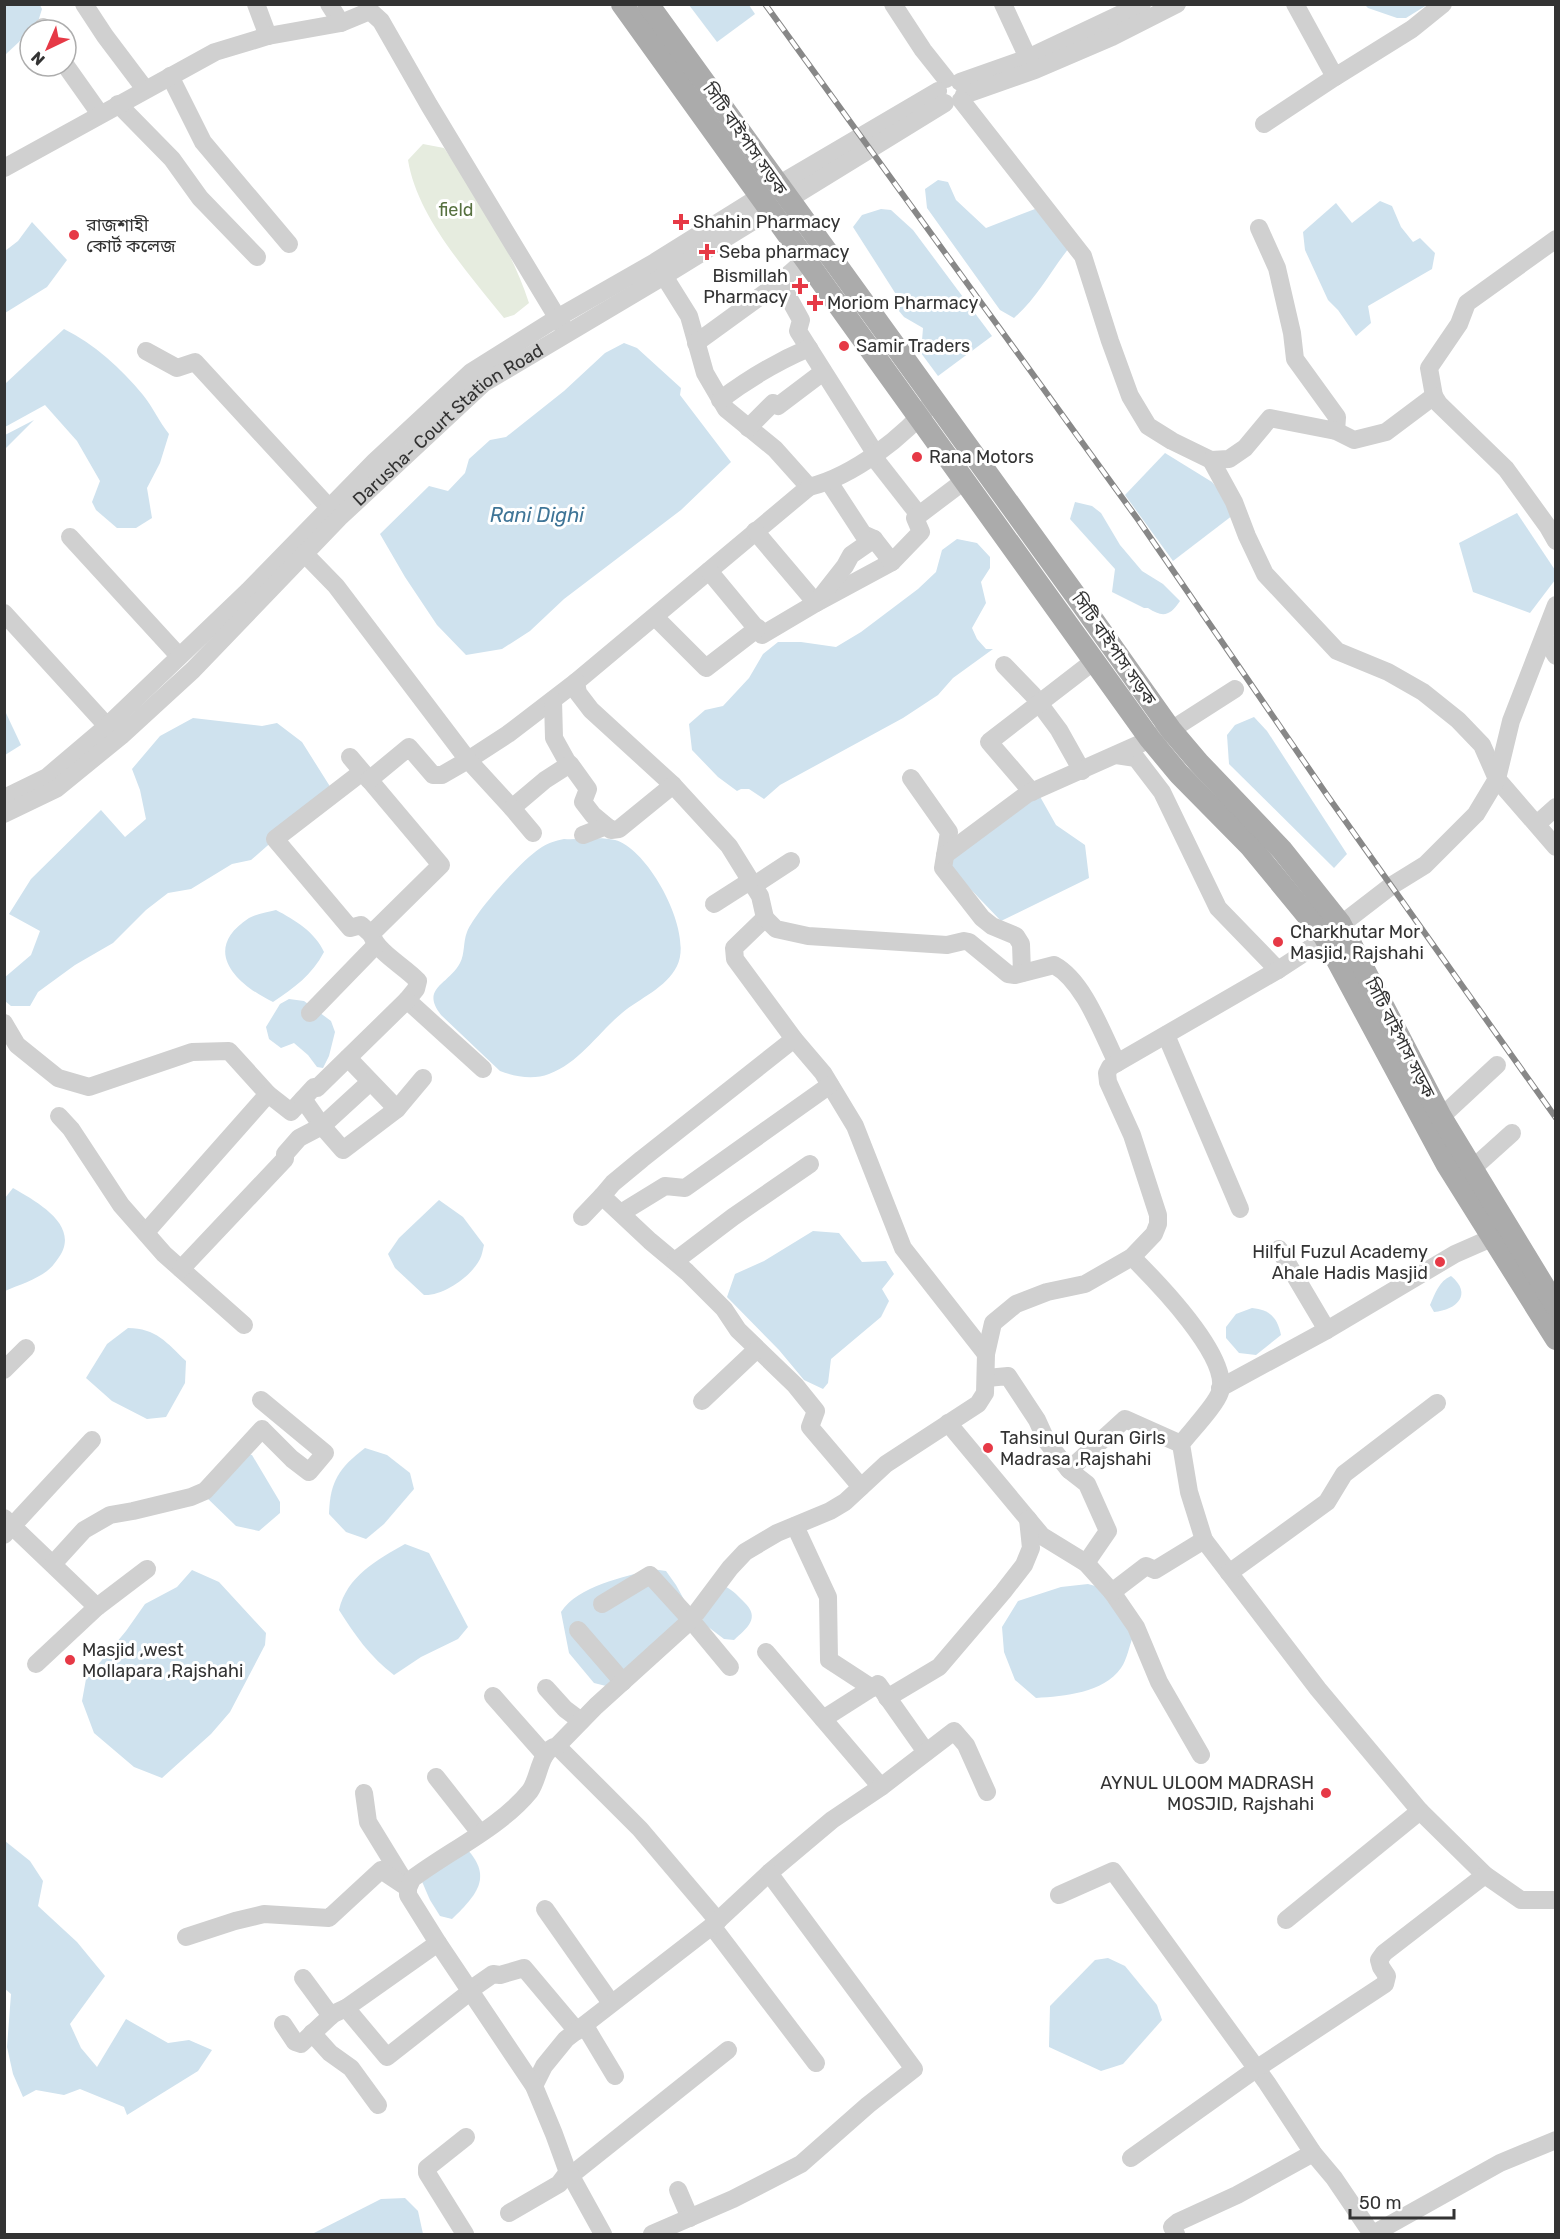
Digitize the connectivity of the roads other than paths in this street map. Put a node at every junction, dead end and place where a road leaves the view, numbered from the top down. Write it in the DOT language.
graph roads {
  1 [pos="84,4"];
  2 [pos="256,4"];
  3 [pos="329,4"];
  4 [pos="622,4"];
  5 [pos="648,4"];
  6 [pos="893,4"];
  7 [pos="1003,4"];
  8 [pos="1142,4"];
  9 [pos="1177,4"];
  10 [pos="1295,4"];
  11 [pos="1443,4"];
  12 [pos="372,8"];
  13 [pos="341,23"];
  14 [pos="268,36"];
  15 [pos="1028,58"];
  16 [pos="170,76"];
  17 [pos="1335,77"];
  18 [pos="74,78"];
  19 [pos="146,89"];
  20 [pos="952,92"];
  21 [pos="118,104"];
  22 [pos="100,114"];
  23 [pos="1264,124"];
  24 [pos="4,168"];
  25 [pos="783,192"];
  26 [pos="763,204"];
  27 [pos="1259,228"];
  28 [pos="1556,238"];
  29 [pos="288,244"];
  30 [pos="256,258"];
  31 [pos="804,261"];
  32 [pos="664,276"];
  33 [pos="780,282"];
  34 [pos="562,326"];
  35 [pos="696,343"];
  36 [pos="809,348"];
  37 [pos="146,351"];
  38 [pos="823,372"];
  39 [pos="1434,396"];
  40 [pos="720,400"];
  41 [pos="934,400"];
  42 [pos="920,418"];
  43 [pos="748,428"];
  44 [pos="1336,431"];
  45 [pos="874,454"];
  46 [pos="1211,460"];
  47 [pos="964,481"];
  48 [pos="829,482"];
  49 [pos="809,487"];
  50 [pos="334,513"];
  51 [pos="919,515"];
  52 [pos="755,531"];
  53 [pos="70,537"];
  54 [pos="873,539"];
  55 [pos="1556,541"];
  56 [pos="300,549"];
  57 [pos="892,562"];
  58 [pos="709,571"];
  59 [pos="816,603"];
  60 [pos="1556,605"];
  61 [pos="4,613"];
  62 [pos="655,617"];
  63 [pos="758,628"];
  64 [pos="1544,637"];
  65 [pos="179,656"];
  66 [pos="1556,656"];
  67 [pos="1094,661"];
  68 [pos="1004,665"];
  69 [pos="576,682"];
  70 [pos="1235,689"];
  71 [pos="553,700"];
  72 [pos="1039,703"];
  73 [pos="107,726"];
  74 [pos="1161,735"];
  75 [pos="1116,755"];
  76 [pos="350,757"];
  77 [pos="468,760"];
  78 [pos="569,765"];
  79 [pos="1082,771"];
  80 [pos="366,776"];
  81 [pos="911,778"];
  82 [pos="1497,779"];
  83 [pos="673,785"];
  84 [pos="1032,792"];
  85 [pos="4,798"];
  86 [pos="1556,807"];
  87 [pos="512,808"];
  88 [pos="4,814"];
  89 [pos="1536,824"];
  90 [pos="606,826"];
  91 [pos="533,833"];
  92 [pos="583,835"];
  93 [pos="1556,848"];
  94 [pos="945,855"];
  95 [pos="791,861"];
  96 [pos="752,884"];
  97 [pos="714,904"];
  98 [pos="765,918"];
  99 [pos="1332,929"];
  100 [pos="374,940"];
  101 [pos="1278,970"];
  102 [pos="1022,974"];
  103 [pos="407,1000"];
  104 [pos="310,1013"];
  105 [pos="4,1023"];
  106 [pos="1166,1035"];
  107 [pos="794,1039"];
  108 [pos="348,1058"];
  109 [pos="1117,1063"];
  110 [pos="1497,1065"];
  111 [pos="483,1069"];
  112 [pos="423,1078"];
  113 [pos="370,1083"];
  114 [pos="830,1084"];
  115 [pos="268,1094"];
  116 [pos="303,1099"];
  117 [pos="397,1109"];
  118 [pos="58,1116"];
  119 [pos="1441,1117"];
  120 [pos="322,1126"];
  121 [pos="1512,1133"];
  122 [pos="810,1164"];
  123 [pos="1472,1169"];
  124 [pos="602,1196"];
  125 [pos="1240,1209"];
  126 [pos="621,1213"];
  127 [pos="582,1217"];
  128 [pos="146,1232"];
  129 [pos="1502,1234"];
  130 [pos="1279,1249"];
  131 [pos="1132,1257"];
  132 [pos="675,1261"];
  133 [pos="181,1269"];
  134 [pos="1556,1306"];
  135 [pos="244,1325"];
  136 [pos="1327,1330"];
  137 [pos="1556,1339"];
  138 [pos="26,1348"];
  139 [pos="756,1350"];
  140 [pos="986,1354"];
  141 [pos="4,1370"];
  142 [pos="987,1378"];
  143 [pos="1220,1388"];
  144 [pos="261,1400"];
  145 [pos="702,1401"];
  146 [pos="1437,1403"];
  147 [pos="948,1423"];
  148 [pos="92,1440"];
  149 [pos="1181,1444"];
  150 [pos="1069,1470"];
  151 [pos="861,1487"];
  152 [pos="1028,1519"];
  153 [pos="7,1526"];
  154 [pos="795,1526"];
  155 [pos="1204,1540"];
  156 [pos="1086,1563"];
  157 [pos="53,1564"];
  158 [pos="147,1569"];
  159 [pos="1229,1573"];
  160 [pos="1112,1592"];
  161 [pos="602,1604"];
  162 [pos="97,1606"];
  163 [pos="691,1620"];
  164 [pos="578,1630"];
  165 [pos="766,1652"];
  166 [pos="36,1664"];
  167 [pos="730,1667"];
  168 [pos="623,1682"];
  169 [pos="546,1688"];
  170 [pos="880,1693"];
  171 [pos="493,1696"];
  172 [pos="823,1719"];
  173 [pos="581,1720"];
  174 [pos="551,1750"];
  175 [pos="926,1752"];
  176 [pos="1201,1755"];
  177 [pos="436,1777"];
  178 [pos="881,1787"];
  179 [pos="987,1792"];
  180 [pos="364,1793"];
  181 [pos="1420,1811"];
  182 [pos="480,1833"];
  183 [pos="769,1873"];
  184 [pos="1485,1875"];
  185 [pos="408,1888"];
  186 [pos="1059,1895"];
  187 [pos="1556,1900"];
  188 [pos="545,1909"];
  189 [pos="1286,1920"];
  190 [pos="715,1923"];
  191 [pos="186,1938"];
  192 [pos="438,1943"];
  193 [pos="303,1978"];
  194 [pos="470,1991"];
  195 [pos="611,2003"];
  196 [pos="338,2012"];
  197 [pos="283,2024"];
  198 [pos="579,2029"];
  199 [pos="312,2033"];
  200 [pos="728,2050"];
  201 [pos="816,2063"];
  202 [pos="1256,2069"];
  203 [pos="615,2076"];
  204 [pos="534,2086"];
  205 [pos="378,2105"];
  206 [pos="466,2137"];
  207 [pos="1556,2140"];
  208 [pos="1313,2153"];
  209 [pos="1131,2158"];
  210 [pos="569,2174"];
  211 [pos="678,2190"];
  212 [pos="509,2213"];
  213 [pos="690,2217"];
  214 [pos="465,2235"];
  215 [pos="603,2235"];
  216 [pos="652,2235"];
  217 [pos="1176,2235"];
  218 [pos="1372,2235"];
  1 -- 19 [label="street"];
  2 -- 14 [label="street"];
  3 -- 13 [label="street"];
  4 -- 26 [label="main road"];
  5 -- 25 [label="main road, সিটি বাইপাস সড়ক"];
  6 -- 20 [label="street"];
  7 -- 15 [label="street"];
  8 -- 15 [label="street, Darusha- Court Station Road"];
  9 -- 20 [label="street, Darusha- Court Station Road"];
  10 -- 17 [label="street"];
  11 -- 17 [label="street"];
  12 -- 13 [label="street"];
  12 -- 34 [label="street"];
  13 -- 14 [label="street"];
  14 -- 16 [label="street"];
  15 -- 20 [label="street, Darusha- Court Station Road"];
  16 -- 19 [label="street"];
  16 -- 29 [label="street"];
  17 -- 23 [label="street"];
  18 -- 22 [label="street"];
  19 -- 21 [label="street"];
  20 -- 25 [label="street, Darusha- Court Station Road"];
  20 -- 46 [label="street"];
  21 -- 22 [label="street"];
  21 -- 30 [label="street"];
  22 -- 24 [label="street"];
  25 -- 26 [label="street, Darusha- Court Station Road"];
  25 -- 41 [label="main road, সিটি বাইপাস সড়ক"];
  26 -- 31 [label="main road"];
  26 -- 32 [label="street, Darusha- Court Station Road"];
  26 -- 34 [label="street, Darusha- Court Station Road"];
  27 -- 44 [label="street"];
  28 -- 39 [label="street"];
  31 -- 33 [label="street"];
  31 -- 42 [label="main road"];
  32 -- 34 [label="street, Darusha- Court Station Road"];
  32 -- 35 [label="street"];
  33 -- 35 [label="street"];
  33 -- 36 [label="street"];
  34 -- 50 [label="street, Darusha- Court Station Road"];
  35 -- 40 [label="street"];
  36 -- 38 [label="street"];
  36 -- 40 [label="street"];
  37 -- 50 [label="street"];
  38 -- 43 [label="street"];
  38 -- 45 [label="street"];
  39 -- 44 [label="street"];
  39 -- 55 [label="street"];
  40 -- 43 [label="street"];
  41 -- 42 [label="street"];
  41 -- 74 [label="main road, সিটি বাইপাস সড়ক"];
  42 -- 45 [label="street"];
  42 -- 47 [label="main road"];
  43 -- 49 [label="street"];
  44 -- 46 [label="street"];
  45 -- 48 [label="street"];
  45 -- 51 [label="street"];
  46 -- 82 [label="street"];
  47 -- 51 [label="street"];
  47 -- 67 [label="main road"];
  48 -- 49 [label="street"];
  48 -- 54 [label="street"];
  49 -- 52 [label="street"];
  50 -- 56 [label="street, Darusha- Court Station Road"];
  51 -- 57 [label="street"];
  52 -- 58 [label="street"];
  52 -- 59 [label="street"];
  53 -- 65 [label="street"];
  54 -- 57 [label="street"];
  54 -- 59 [label="street"];
  56 -- 65 [label="street, Darusha- Court Station Road"];
  56 -- 77 [label="street"];
  56 -- 88 [label="street, Darusha- Court Station Road"];
  57 -- 59 [label="street"];
  58 -- 62 [label="street"];
  58 -- 63 [label="street"];
  59 -- 63 [label="street"];
  60 -- 64 [label="street"];
  61 -- 73 [label="street"];
  62 -- 63 [label="street"];
  62 -- 69 [label="street"];
  64 -- 66 [label="street"];
  64 -- 82 [label="street"];
  65 -- 73 [label="street, Darusha- Court Station Road"];
  67 -- 72 [label="street"];
  67 -- 74 [label="main road"];
  68 -- 72 [label="street"];
  69 -- 71 [label="street"];
  69 -- 83 [label="street"];
  70 -- 74 [label="street"];
  71 -- 77 [label="street"];
  71 -- 78 [label="street"];
  72 -- 79 [label="street"];
  72 -- 84 [label="street"];
  73 -- 85 [label="street, Darusha- Court Station Road"];
  74 -- 75 [label="street"];
  74 -- 99 [label="main road"];
  75 -- 79 [label="street"];
  75 -- 101 [label="street"];
  76 -- 80 [label="street"];
  77 -- 80 [label="street"];
  77 -- 87 [label="street"];
  78 -- 87 [label="street"];
  78 -- 90 [label="street"];
  79 -- 84 [label="street"];
  80 -- 100 [label="street"];
  80 -- 100 [label="street"];
  81 -- 94 [label="street"];
  82 -- 89 [label="street"];
  82 -- 99 [label="street"];
  83 -- 90 [label="street"];
  83 -- 96 [label="street"];
  84 -- 94 [label="street"];
  86 -- 89 [label="street"];
  87 -- 91 [label="street"];
  89 -- 93 [label="street"];
  90 -- 92 [label="street"];
  94 -- 102 [label="street"];
  95 -- 96 [label="street"];
  96 -- 97 [label="street"];
  96 -- 98 [label="street"];
  98 -- 102 [label="street"];
  98 -- 107 [label="street"];
  99 -- 101 [label="street"];
  99 -- 119 [label="main road, সিটি বাইপাস সড়ক"];
  99 -- 129 [label="main road"];
  100 -- 103 [label="street"];
  100 -- 104 [label="street"];
  101 -- 106 [label="street"];
  102 -- 109 [label="street"];
  103 -- 108 [label="street"];
  103 -- 111 [label="street"];
  105 -- 115 [label="street"];
  106 -- 109 [label="street"];
  106 -- 125 [label="street"];
  107 -- 114 [label="street"];
  107 -- 124 [label="street"];
  108 -- 113 [label="street"];
  108 -- 116 [label="street"];
  109 -- 131 [label="street"];
  110 -- 119 [label="street"];
  112 -- 117 [label="street"];
  113 -- 117 [label="street"];
  113 -- 120 [label="street"];
  114 -- 126 [label="street"];
  114 -- 140 [label="street"];
  115 -- 116 [label="street"];
  115 -- 128 [label="street"];
  116 -- 120 [label="street"];
  117 -- 120 [label="street"];
  118 -- 128 [label="street"];
  119 -- 123 [label="main road, সিটি বাইপাস সড়ক"];
  120 -- 133 [label="street"];
  121 -- 123 [label="street"];
  122 -- 132 [label="street"];
  123 -- 129 [label="main road, সিটি বাইপাস সড়ক"];
  124 -- 126 [label="street"];
  124 -- 127 [label="street"];
  126 -- 132 [label="street"];
  128 -- 133 [label="street"];
  129 -- 134 [label="main road, সিটি বাইপাস সড়ক"];
  129 -- 136 [label="street"];
  129 -- 137 [label="main road"];
  130 -- 136 [label="street"];
  131 -- 140 [label="street"];
  131 -- 143 [label="street"];
  132 -- 139 [label="street"];
  133 -- 135 [label="street"];
  136 -- 143 [label="street"];
  138 -- 141 [label="street"];
  139 -- 145 [label="street"];
  139 -- 151 [label="street"];
  140 -- 142 [label="street"];
  142 -- 147 [label="street"];
  142 -- 150 [label="street"];
  143 -- 149 [label="street"];
  144 -- 157 [label="street"];
  146 -- 159 [label="street"];
  147 -- 151 [label="street"];
  147 -- 152 [label="street"];
  148 -- 153 [label="street"];
  149 -- 150 [label="street"];
  149 -- 155 [label="street"];
  150 -- 156 [label="street"];
  151 -- 154 [label="street"];
  152 -- 156 [label="street"];
  152 -- 170 [label="street"];
  153 -- 157 [label="street"];
  154 -- 163 [label="street"];
  154 -- 170 [label="street"];
  155 -- 159 [label="street"];
  155 -- 160 [label="street"];
  156 -- 160 [label="street"];
  157 -- 162 [label="street"];
  158 -- 162 [label="street"];
  159 -- 181 [label="street"];
  160 -- 176 [label="street"];
  161 -- 163 [label="street"];
  162 -- 166 [label="street"];
  163 -- 167 [label="street"];
  163 -- 168 [label="street"];
  164 -- 168 [label="street"];
  165 -- 172 [label="street"];
  168 -- 173 [label="street"];
  169 -- 173 [label="street"];
  170 -- 172 [label="street"];
  170 -- 175 [label="street"];
  171 -- 174 [label="street"];
  172 -- 178 [label="street"];
  173 -- 174 [label="street"];
  174 -- 182 [label="street"];
  174 -- 190 [label="street"];
  175 -- 178 [label="street"];
  175 -- 179 [label="street"];
  177 -- 182 [label="street"];
  178 -- 183 [label="street"];
  180 -- 185 [label="street"];
  181 -- 184 [label="street"];
  181 -- 189 [label="street"];
  182 -- 185 [label="street"];
  183 -- 190 [label="street"];
  183 -- 213 [label="street"];
  184 -- 187 [label="street"];
  184 -- 202 [label="street"];
  185 -- 191 [label="street"];
  185 -- 192 [label="street"];
  186 -- 202 [label="street"];
  188 -- 195 [label="street"];
  190 -- 195 [label="street"];
  190 -- 201 [label="street"];
  192 -- 194 [label="street"];
  192 -- 196 [label="street"];
  193 -- 196 [label="street"];
  194 -- 196 [label="street"];
  194 -- 198 [label="street"];
  194 -- 204 [label="street"];
  195 -- 198 [label="street"];
  196 -- 199 [label="street"];
  197 -- 199 [label="street"];
  198 -- 203 [label="street"];
  198 -- 204 [label="street"];
  199 -- 205 [label="street"];
  200 -- 210 [label="street"];
  202 -- 208 [label="street"];
  202 -- 209 [label="street"];
  204 -- 210 [label="street"];
  206 -- 214 [label="street"];
  207 -- 218 [label="street"];
  208 -- 217 [label="street"];
  208 -- 218 [label="street"];
  210 -- 212 [label="street"];
  210 -- 215 [label="street"];
  211 -- 213 [label="street"];
  213 -- 216 [label="street"];
}
